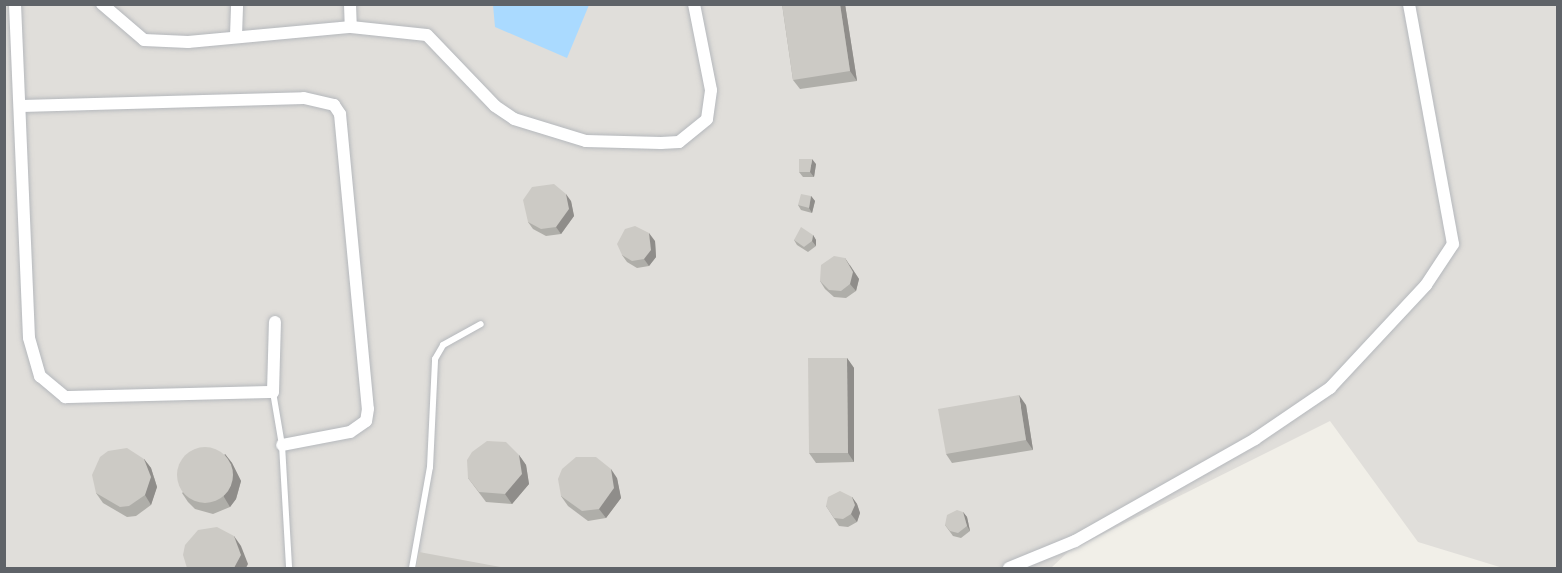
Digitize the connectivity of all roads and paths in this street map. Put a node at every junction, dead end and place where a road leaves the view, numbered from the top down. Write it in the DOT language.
graph roads {
  1 [pos="15,4"];
  2 [pos="102,4"];
  3 [pos="237,4"];
  4 [pos="350,4"];
  5 [pos="694,4"];
  6 [pos="1409,4"];
  7 [pos="351,27"];
  8 [pos="236,36"];
  9 [pos="22,106"];
  10 [pos="275,322"];
  11 [pos="481,324"];
  12 [pos="273,392"];
  13 [pos="282,445"];
  14 [pos="289,568"];
  15 [pos="412,568"];
  16 [pos="1009,568"];
  1 -- 9 [label="street"];
  2 -- 8 [label="street"];
  3 -- 8 [label="street"];
  4 -- 7 [label="street"];
  5 -- 7 [label="street"];
  6 -- 16 [label="street"];
  7 -- 8 [label="street"];
  9 -- 12 [label="street"];
  9 -- 13 [label="street"];
  10 -- 12 [label="street"];
  11 -- 15 [label="lane"];
  12 -- 13 [label="lane"];
  13 -- 14 [label="lane"];
}
